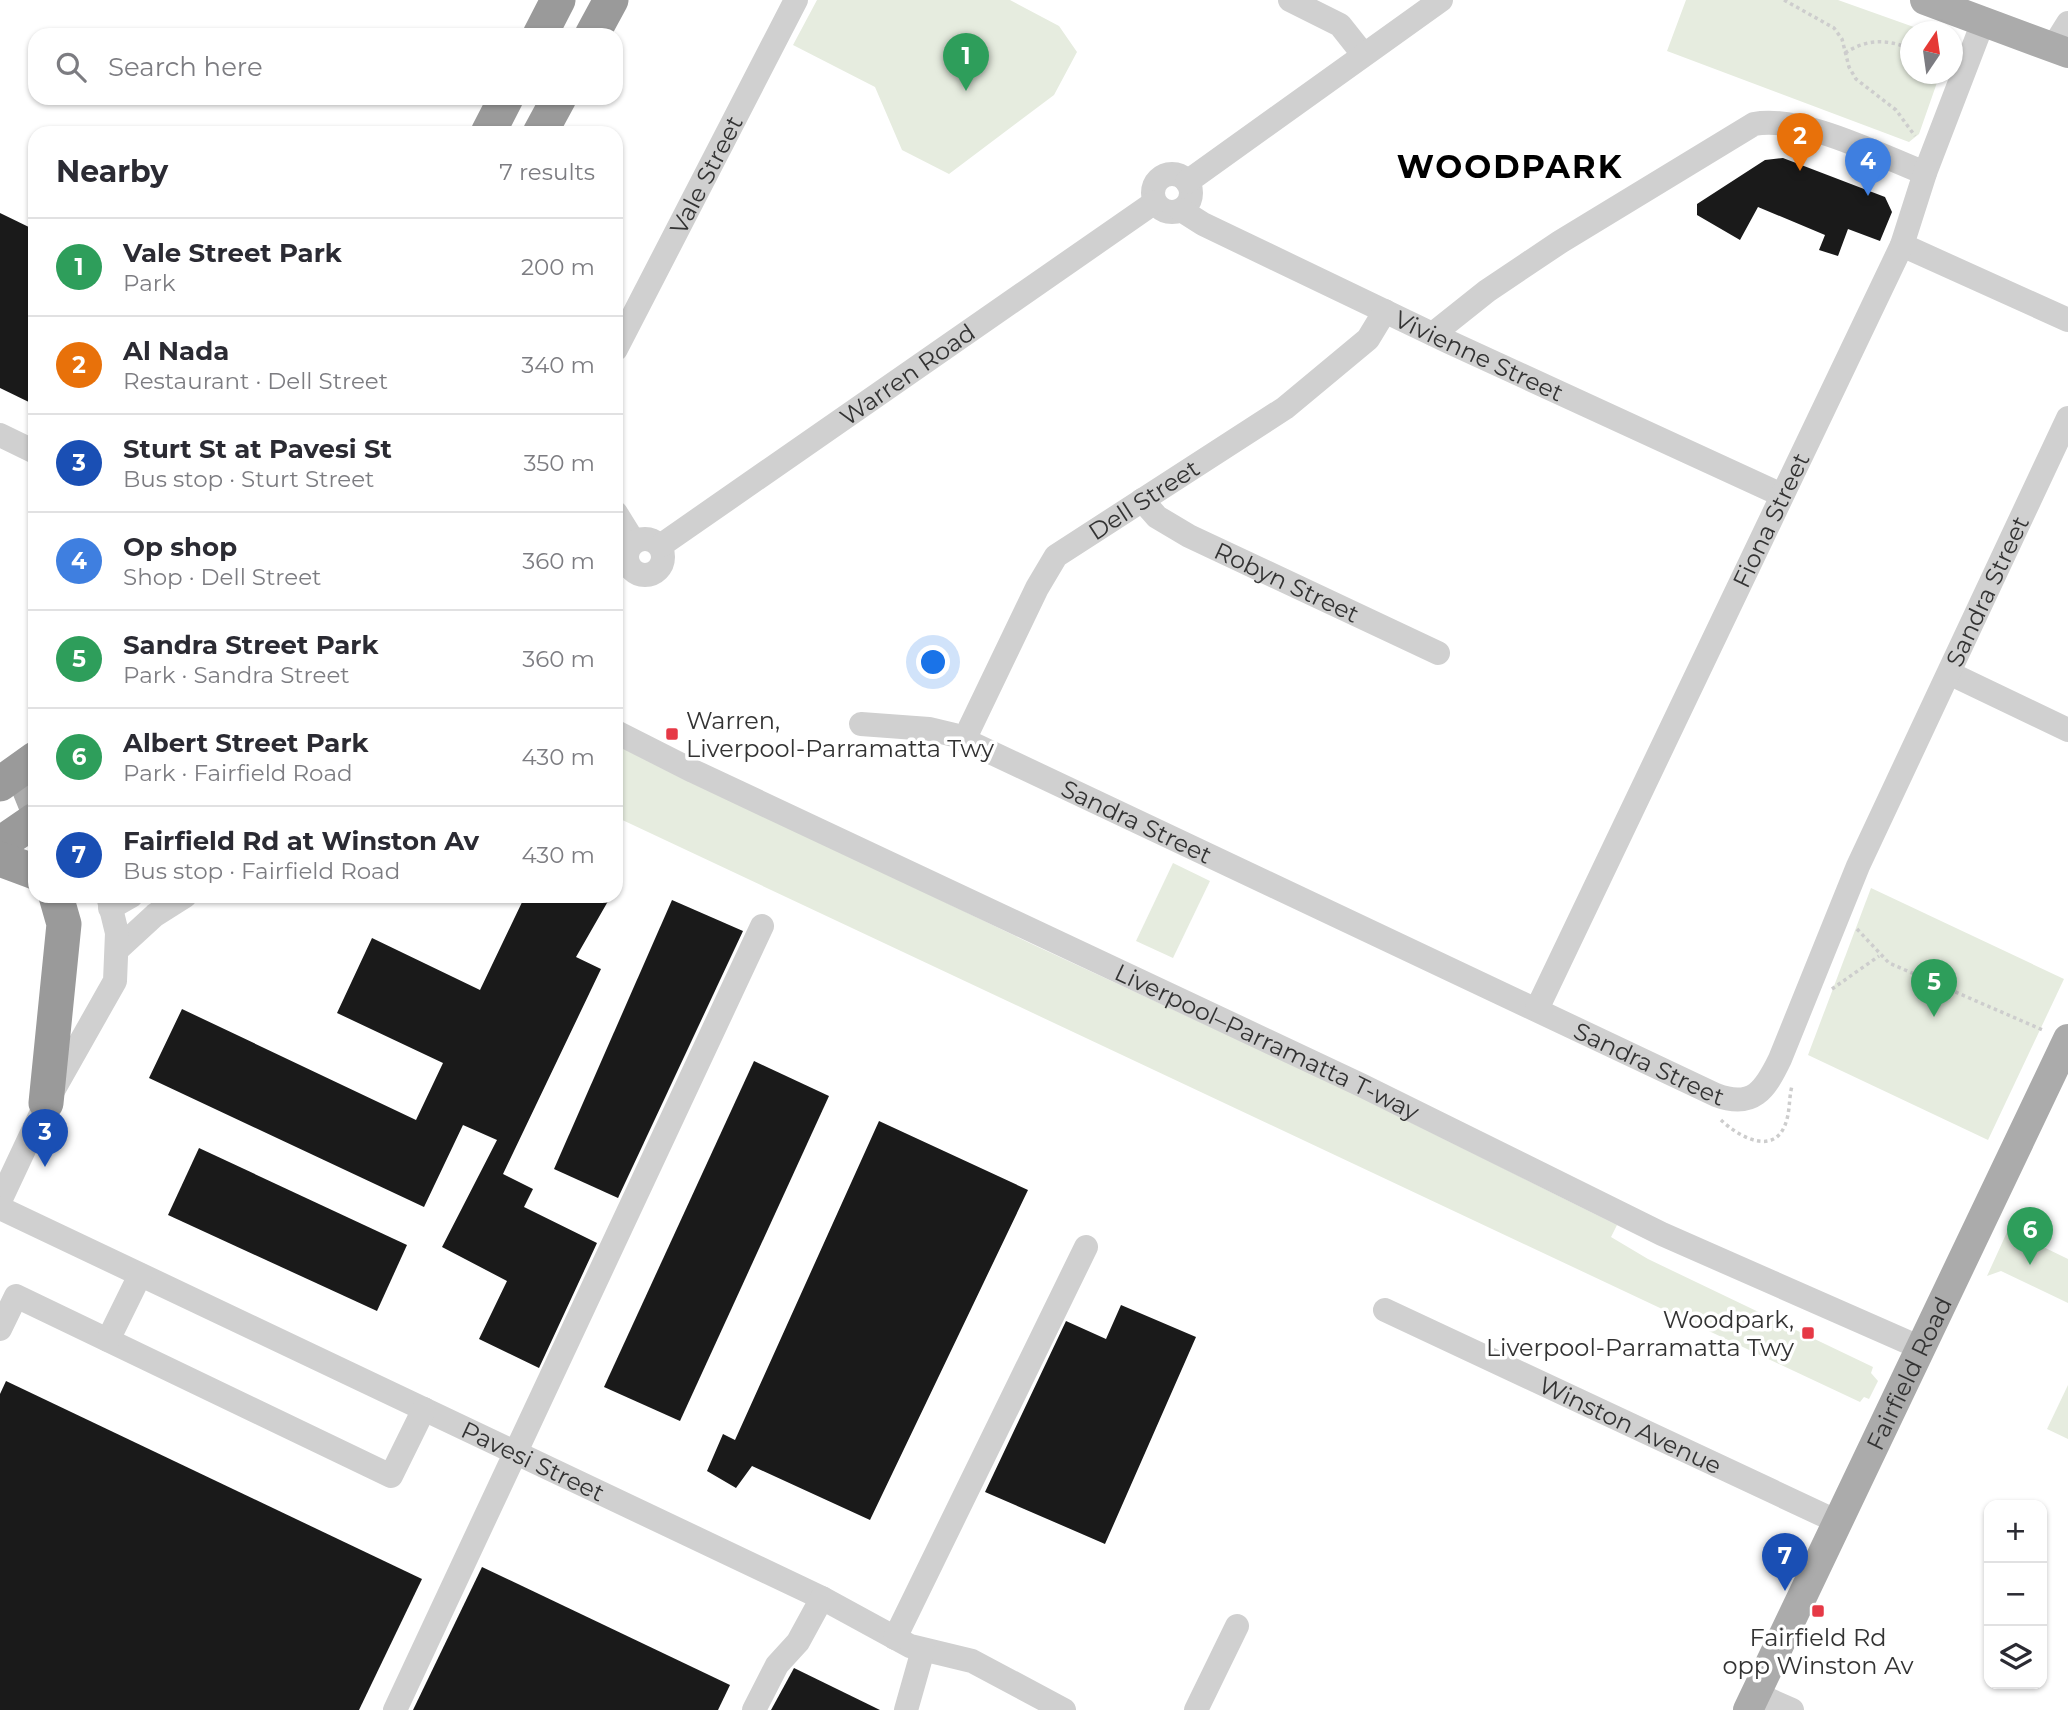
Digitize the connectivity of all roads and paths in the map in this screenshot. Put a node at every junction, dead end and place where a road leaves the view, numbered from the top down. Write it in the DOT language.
graph roads {
  1 [pos="558,0"];
  2 [pos="611,0"];
  3 [pos="796,0"];
  4 [pos="1290,0"];
  5 [pos="1441,0"];
  6 [pos="1784,0"];
  7 [pos="1925,0"];
  8 [pos="1983,22"];
  9 [pos="544,28"];
  10 [pos="596,28"];
  11 [pos="2063,41"];
  12 [pos="1900,46"];
  13 [pos="1844,53"];
  14 [pos="1363,54"];
  15 [pos="502,105"];
  16 [pos="555,105"];
  17 [pos="492,126"];
  18 [pos="544,126"];
  19 [pos="1917,169"];
  20 [pos="1187,182"];
  21 [pos="1155,202"];
  22 [pos="1181,210"];
  23 [pos="1902,245"];
  24 [pos="1385,311"];
  25 [pos="2068,320"];
  26 [pos="1433,334"];
  27 [pos="623,335"];
  28 [pos="2068,418"];
  29 [pos="0,435"];
  30 [pos="28,449"];
  31 [pos="1782,495"];
  32 [pos="1142,500"];
  33 [pos="660,546"];
  34 [pos="626,560"];
  35 [pos="1438,653"];
  36 [pos="1951,674"];
  37 [pos="862,724"];
  38 [pos="2068,730"];
  39 [pos="623,736"];
  40 [pos="964,740"];
  41 [pos="28,825"];
  42 [pos="0,844"];
  43 [pos="0,859"];
  44 [pos="28,869"];
  45 [pos="58,903"];
  46 [pos="106,903"];
  47 [pos="174,903"];
  48 [pos="1841,908"];
  49 [pos="762,926"];
  50 [pos="118,949"];
  51 [pos="1879,956"];
  52 [pos="1825,995"];
  53 [pos="1537,1009"];
  54 [pos="2057,1035"];
  55 [pos="46,1103"];
  56 [pos="0,1201"];
  57 [pos="0,1208"];
  58 [pos="1086,1247"];
  59 [pos="140,1275"];
  60 [pos="1385,1310"];
  61 [pos="0,1329"];
  62 [pos="108,1339"];
  63 [pos="1921,1348"];
  64 [pos="424,1409"];
  65 [pos="517,1453"];
  66 [pos="1838,1522"];
  67 [pos="822,1598"];
  68 [pos="1237,1626"];
  69 [pos="895,1639"];
  70 [pos="923,1650"];
  71 [pos="1752,1702"];
  72 [pos="395,1710"];
  73 [pos="754,1710"];
  74 [pos="906,1710"];
  75 [pos="1064,1710"];
  76 [pos="1196,1710"];
  77 [pos="1791,1710"];
  1 -- 9 [label="highway"];
  2 -- 10 [label="highway"];
  3 -- 27 [label="street, Vale Street"];
  4 -- 14 [label="street"];
  5 -- 14 [label="street"];
  6 -- 13 [label="path"];
  7 -- 8 [label="main road"];
  8 -- 11 [label="main road"];
  8 -- 19 [label="street, Fiona Street"];
  12 -- 13 [label="path"];
  13 -- 19 [label="path"];
  14 -- 20 [label="street"];
  15 -- 17 [label="highway"];
  16 -- 18 [label="highway"];
  19 -- 23 [label="street, Fiona Street"];
  19 -- 26 [label="street"];
  20 -- 21 [label="street"];
  20 -- 22 [label="street"];
  21 -- 22 [label="street"];
  21 -- 33 [label="street, Warren Road"];
  22 -- 24 [label="street, Vivienne Street"];
  23 -- 25 [label="street"];
  23 -- 31 [label="street, Fiona Street"];
  24 -- 26 [label="street, Vivienne Street"];
  24 -- 32 [label="street, Dell Street"];
  26 -- 31 [label="street, Vivienne Street"];
  28 -- 36 [label="street, Sandra Street"];
  29 -- 30 [label="street"];
  31 -- 53 [label="street, Fiona Street"];
  32 -- 35 [label="street, Robyn Street"];
  32 -- 40 [label="street, Dell Street"];
  33 -- 34 [label="street"];
  33 -- 34 [label="street"];
  36 -- 38 [label="street"];
  36 -- 48 [label="street, Sandra Street"];
  37 -- 40 [label="street, Sandra Street"];
  39 -- 63 [label="street, Liverpool–Parramatta T-way"];
  40 -- 53 [label="street, Sandra Street"];
  41 -- 42 [label="highway"];
  43 -- 44 [label="highway"];
  45 -- 55 [label="highway"];
  46 -- 50 [label="street"];
  47 -- 50 [label="street"];
  48 -- 51 [label="path"];
  48 -- 53 [label="street, Sandra Street"];
  49 -- 65 [label="street"];
  50 -- 55 [label="street"];
  51 -- 52 [label="path"];
  51 -- 54 [label="path"];
  54 -- 63 [label="main road, Fairfield Road"];
  55 -- 56 [label="street"];
  57 -- 59 [label="street, Pavesi Street"];
  58 -- 69 [label="street"];
  59 -- 62 [label="street"];
  59 -- 64 [label="street, Pavesi Street"];
  60 -- 66 [label="street, Winston Avenue"];
  61 -- 62 [label="street"];
  62 -- 64 [label="street"];
  63 -- 66 [label="main road, Fairfield Road"];
  64 -- 65 [label="street, Pavesi Street"];
  65 -- 67 [label="street, Pavesi Street"];
  65 -- 72 [label="street"];
  66 -- 71 [label="main road, Fairfield Road"];
  67 -- 69 [label="street, Pavesi Street"];
  67 -- 73 [label="street"];
  68 -- 76 [label="street"];
  69 -- 70 [label="street, Pavesi Street"];
  70 -- 74 [label="street"];
  70 -- 75 [label="street, Pavesi Street"];
  71 -- 77 [label="street"];
}
